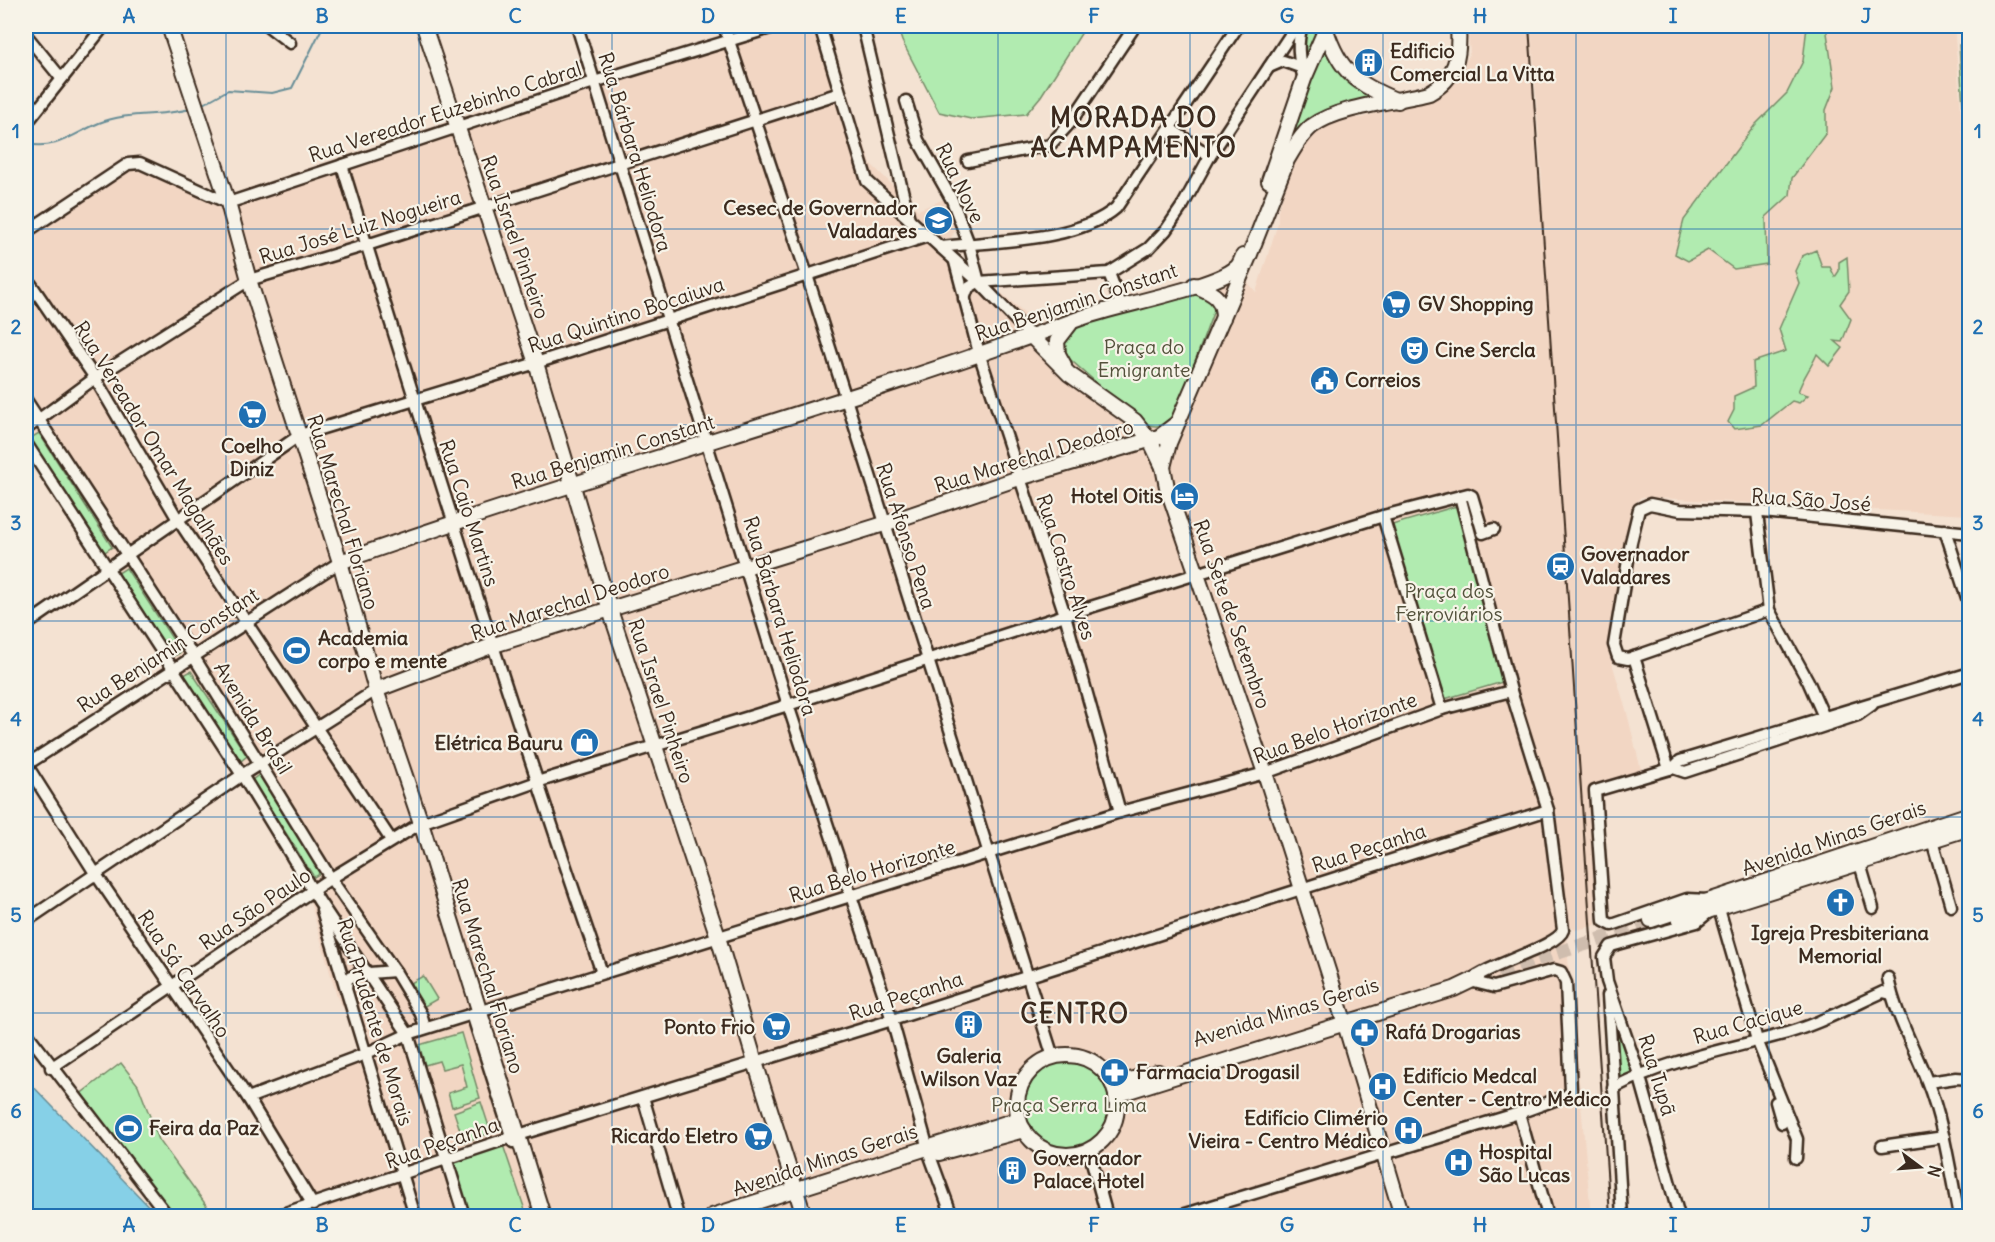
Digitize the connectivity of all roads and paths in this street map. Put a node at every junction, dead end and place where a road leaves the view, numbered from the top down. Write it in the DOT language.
graph roads {
  1 [pos="104,26"];
  2 [pos="169,26"];
  3 [pos="268,26"];
  4 [pos="424,26"];
  5 [pos="577,26"];
  6 [pos="724,26"];
  7 [pos="777,26"];
  8 [pos="820,26"];
  9 [pos="863,26"];
  10 [pos="1136,26"];
  11 [pos="1238,26"];
  12 [pos="1296,26"];
  13 [pos="1302,26"];
  14 [pos="1458,26"];
  15 [pos="1327,28"];
  16 [pos="26,35"];
  17 [pos="729,39"];
  18 [pos="290,43"];
  19 [pos="1269,67"];
  20 [pos="1302,73"];
  21 [pos="61,78"];
  22 [pos="594,82"];
  23 [pos="840,93"];
  24 [pos="906,101"];
  25 [pos="1398,101"];
  26 [pos="755,121"];
  27 [pos="26,124"];
  28 [pos="456,127"];
  29 [pos="1171,129"];
  30 [pos="1210,156"];
  31 [pos="968,161"];
  32 [pos="342,165"];
  33 [pos="620,165"];
  34 [pos="228,203"];
  35 [pos="486,207"];
  36 [pos="910,219"];
  37 [pos="26,232"];
  38 [pos="928,236"];
  39 [pos="969,244"];
  40 [pos="366,246"];
  41 [pos="940,247"];
  42 [pos="955,262"];
  43 [pos="1109,273"];
  44 [pos="807,275"];
  45 [pos="26,277"];
  46 [pos="249,280"];
  47 [pos="980,282"];
  48 [pos="1194,285"];
  49 [pos="964,299"];
  50 [pos="1121,305"];
  51 [pos="1082,317"];
  52 [pos="669,320"];
  53 [pos="1223,320"];
  54 [pos="1032,337"];
  55 [pos="979,353"];
  56 [pos="536,363"];
  57 [pos="1069,374"];
  58 [pos="95,378"];
  59 [pos="843,398"];
  60 [pos="26,400"];
  61 [pos="413,400"];
  62 [pos="1181,419"];
  63 [pos="38,420"];
  64 [pos="26,429"];
  65 [pos="300,435"];
  66 [pos="1150,440"];
  67 [pos="26,443"];
  68 [pos="706,444"];
  69 [pos="1163,467"];
  70 [pos="1019,478"];
  71 [pos="571,485"];
  72 [pos="1460,496"];
  73 [pos="1756,513"];
  74 [pos="1383,516"];
  75 [pos="177,518"];
  76 [pos="453,522"];
  77 [pos="884,524"];
  78 [pos="1494,529"];
  79 [pos="1945,530"];
  80 [pos="1970,533"];
  81 [pos="128,554"];
  82 [pos="339,562"];
  83 [pos="745,567"];
  84 [pos="106,568"];
  85 [pos="1199,574"];
  86 [pos="1970,607"];
  87 [pos="610,609"];
  88 [pos="1769,610"];
  89 [pos="1065,615"];
  90 [pos="248,622"];
  91 [pos="26,624"];
  92 [pos="494,645"];
  93 [pos="194,657"];
  94 [pos="1634,657"];
  95 [pos="926,659"];
  96 [pos="172,670"];
  97 [pos="1970,673"];
  98 [pos="376,690"];
  99 [pos="1511,691"];
  100 [pos="1875,704"];
  101 [pos="788,705"];
  102 [pos="1442,709"];
  103 [pos="1824,717"];
  104 [pos="317,728"];
  105 [pos="655,747"];
  106 [pos="260,763"];
  107 [pos="26,764"];
  108 [pos="1671,769"];
  109 [pos="1265,773"];
  110 [pos="242,774"];
  111 [pos="537,782"];
  112 [pos="1548,810"];
  113 [pos="1120,812"];
  114 [pos="1970,814"];
  115 [pos="421,823"];
  116 [pos="1970,828"];
  117 [pos="391,840"];
  118 [pos="1932,840"];
  119 [pos="988,853"];
  120 [pos="1858,858"];
  121 [pos="95,873"];
  122 [pos="328,878"];
  123 [pos="1301,888"];
  124 [pos="313,891"];
  125 [pos="850,896"];
  126 [pos="319,901"];
  127 [pos="1951,906"];
  128 [pos="1713,907"];
  129 [pos="1873,908"];
  130 [pos="26,921"];
  131 [pos="1653,924"];
  132 [pos="718,937"];
  133 [pos="1611,946"];
  134 [pos="395,971"];
  135 [pos="368,972"];
  136 [pos="602,973"];
  137 [pos="1029,975"];
  138 [pos="1888,978"];
  139 [pos="1473,980"];
  140 [pos="1607,981"];
  141 [pos="171,987"];
  142 [pos="1892,994"];
  143 [pos="347,996"];
  144 [pos="476,1013"];
  145 [pos="1343,1019"];
  146 [pos="892,1020"];
  147 [pos="425,1028"];
  148 [pos="26,1032"];
  149 [pos="408,1034"];
  150 [pos="1759,1045"];
  151 [pos="365,1054"];
  152 [pos="1053,1057"];
  153 [pos="755,1062"];
  154 [pos="51,1068"];
  155 [pos="1640,1074"];
  156 [pos="1970,1080"];
  157 [pos="1928,1082"];
  158 [pos="1613,1088"];
  159 [pos="1115,1090"];
  160 [pos="643,1097"];
  161 [pos="248,1098"];
  162 [pos="1519,1113"];
  163 [pos="1782,1123"];
  164 [pos="1022,1124"];
  165 [pos="514,1137"];
  166 [pos="1944,1137"];
  167 [pos="1882,1146"];
  168 [pos="1089,1150"];
  169 [pos="929,1152"];
  170 [pos="1382,1154"];
  171 [pos="1796,1158"];
  172 [pos="446,1160"];
  173 [pos="403,1176"];
  174 [pos="797,1193"];
  175 [pos="313,1204"];
  176 [pos="168,1216"];
  177 [pos="276,1216"];
  178 [pos="416,1216"];
  179 [pos="464,1216"];
  180 [pos="537,1216"];
  181 [pos="543,1216"];
  182 [pos="678,1216"];
  183 [pos="712,1216"];
  184 [pos="736,1216"];
  185 [pos="804,1216"];
  186 [pos="952,1216"];
  187 [pos="1107,1216"];
  188 [pos="1179,1216"];
  189 [pos="1402,1216"];
  190 [pos="1548,1216"];
  191 [pos="1622,1216"];
  192 [pos="1679,1216"];
  193 [pos="1959,1216"];
  1 -- 21 [label="street"];
  2 -- 34 [label="main road, Rua Marechal Floriano"];
  3 -- 18 [label="street"];
  4 -- 28 [label="main road, Rua Israel Pinheiro"];
  5 -- 22 [label="street, Rua Bárbara Heliodora"];
  6 -- 17 [label="street, Rua Afonso Pena"];
  7 -- 17 [label="street, Rua Vereador Euzebinho Cabral"];
  8 -- 23 [label="street"];
  9 -- 36 [label="street"];
  10 -- 31 [label="street"];
  11 -- 29 [label="street"];
  12 -- 19 [label="street"];
  13 -- 20 [label="street"];
  14 -- 25 [label="main road, Rua Sete de Setembro"];
  15 -- 20 [label="main road"];
  15 -- 25 [label="main road"];
  16 -- 21 [label="street"];
  17 -- 22 [label="street, Rua Vereador Euzebinho Cabral"];
  17 -- 26 [label="street, Rua Afonso Pena"];
  19 -- 20 [label="street"];
  19 -- 30 [label="street"];
  20 -- 48 [label="main road, Rua Benjamin Constant"];
  21 -- 27 [label="street"];
  22 -- 28 [label="street, Rua Vereador Euzebinho Cabral"];
  22 -- 33 [label="street, Rua Bárbara Heliodora"];
  23 -- 26 [label="street, Rua José Luiz Nogueira"];
  23 -- 36 [label="street"];
  24 -- 39 [label="street, Rua Nove"];
  25 -- 53 [label="main road, Rua Sete de Setembro"];
  26 -- 33 [label="street, Rua José Luiz Nogueira"];
  26 -- 44 [label="street, Rua Afonso Pena"];
  28 -- 32 [label="street, Rua Vereador Euzebinho Cabral"];
  28 -- 35 [label="main road, Rua Israel Pinheiro"];
  29 -- 30 [label="street"];
  29 -- 39 [label="street"];
  30 -- 43 [label="street"];
  32 -- 34 [label="street, Rua Vereador Euzebinho Cabral"];
  32 -- 40 [label="street, Rua Caio Martins"];
  33 -- 35 [label="street, Rua José Luiz Nogueira"];
  33 -- 52 [label="street, Rua Bárbara Heliodora"];
  34 -- 37 [label="street"];
  34 -- 46 [label="main road, Rua Marechal Floriano"];
  35 -- 40 [label="street, Rua José Luiz Nogueira"];
  35 -- 56 [label="main road, Rua Israel Pinheiro"];
  36 -- 38 [label="street"];
  38 -- 41 [label="street"];
  38 -- 44 [label="street, Rua Quintino Bocaiuva"];
  39 -- 41 [label="street"];
  39 -- 47 [label="street, Rua Nove"];
  40 -- 46 [label="street, Rua José Luiz Nogueira"];
  40 -- 61 [label="street, Rua Caio Martins"];
  41 -- 42 [label="street"];
  42 -- 47 [label="street"];
  42 -- 49 [label="street, Rua Castro Alves"];
  43 -- 47 [label="street"];
  43 -- 50 [label="street"];
  44 -- 52 [label="street, Rua Quintino Bocaiuva"];
  44 -- 59 [label="street, Rua Afonso Pena"];
  45 -- 58 [label="street, Rua Vereador Omar Magalhães"];
  46 -- 58 [label="street, Rua José Luiz Nogueira"];
  46 -- 65 [label="main road, Rua Marechal Floriano"];
  47 -- 49 [label="street"];
  47 -- 54 [label="street"];
  48 -- 50 [label="main road, Rua Benjamin Constant"];
  48 -- 53 [label="main road"];
  49 -- 55 [label="street, Rua Castro Alves"];
  50 -- 51 [label="main road, Rua Benjamin Constant"];
  51 -- 54 [label="main road, Rua Benjamin Constant"];
  51 -- 57 [label="main road"];
  52 -- 56 [label="street, Rua Quintino Bocaiuva"];
  52 -- 68 [label="street, Rua Bárbara Heliodora"];
  53 -- 62 [label="main road, Rua Sete de Setembro"];
  54 -- 55 [label="main road, Rua Benjamin Constant"];
  54 -- 57 [label="main road"];
  55 -- 59 [label="main road, Rua Benjamin Constant"];
  55 -- 70 [label="street, Rua Castro Alves"];
  56 -- 61 [label="street, Rua Quintino Bocaiuva"];
  56 -- 71 [label="main road, Rua Israel Pinheiro"];
  57 -- 66 [label="main road"];
  58 -- 63 [label="street, Rua José Luiz Nogueira"];
  58 -- 75 [label="street, Rua Vereador Omar Magalhães"];
  59 -- 68 [label="main road, Rua Benjamin Constant"];
  59 -- 77 [label="street, Rua Afonso Pena"];
  60 -- 63 [label="street, Avenida Brasil"];
  61 -- 65 [label="street, Rua Quintino Bocaiuva"];
  61 -- 76 [label="street, Rua Caio Martins"];
  62 -- 66 [label="main road"];
  62 -- 69 [label="main road, Rua Sete de Setembro"];
  63 -- 64 [label="street, Rua José Luiz Nogueira"];
  63 -- 81 [label="street, Avenida Brasil"];
  65 -- 75 [label="street, Rua Quintino Bocaiuva"];
  65 -- 82 [label="main road, Rua Marechal Floriano"];
  66 -- 69 [label="main road, Rua Marechal Deodoro"];
  66 -- 70 [label="main road, Rua Marechal Deodoro"];
  67 -- 84 [label="street"];
  68 -- 71 [label="main road, Rua Benjamin Constant"];
  68 -- 83 [label="street, Rua Bárbara Heliodora"];
  69 -- 85 [label="main road, Rua Sete de Setembro"];
  70 -- 77 [label="main road, Rua Marechal Deodoro"];
  70 -- 89 [label="street, Rua Castro Alves"];
  71 -- 76 [label="main road, Rua Benjamin Constant"];
  71 -- 87 [label="main road, Rua Israel Pinheiro"];
  72 -- 74 [label="street, Rua São Paulo"];
  72 -- 78 [label="street, Rua São Paulo"];
  72 -- 99 [label="street"];
  73 -- 79 [label="street, Rua São José"];
  73 -- 88 [label="street"];
  73 -- 94 [label="street, Rua São José"];
  74 -- 85 [label="street, Rua São Paulo"];
  74 -- 102 [label="street"];
  75 -- 81 [label="street, Rua Quintino Bocaiuva"];
  75 -- 90 [label="street, Rua Vereador Omar Magalhães"];
  76 -- 82 [label="main road, Rua Benjamin Constant"];
  76 -- 92 [label="street, Rua Caio Martins"];
  77 -- 83 [label="main road, Rua Marechal Deodoro"];
  77 -- 95 [label="street, Rua Afonso Pena"];
  79 -- 80 [label="street, Rua São José"];
  79 -- 86 [label="street"];
  81 -- 84 [label="street, Rua Quintino Bocaiuva"];
  81 -- 93 [label="street, Avenida Brasil"];
  82 -- 90 [label="street, Rua Benjamin Constant"];
  82 -- 98 [label="main road, Rua Marechal Floriano"];
  83 -- 87 [label="main road, Rua Marechal Deodoro"];
  83 -- 101 [label="street, Rua Bárbara Heliodora"];
  84 -- 91 [label="street, Rua Quintino Bocaiuva"];
  84 -- 96 [label="street"];
  85 -- 89 [label="street, Rua São Paulo"];
  85 -- 109 [label="main road, Rua Sete de Setembro"];
  87 -- 92 [label="main road, Rua Marechal Deodoro"];
  87 -- 105 [label="main road, Rua Israel Pinheiro"];
  88 -- 94 [label="street"];
  88 -- 103 [label="street"];
  89 -- 95 [label="street, Rua São Paulo"];
  89 -- 113 [label="street, Rua Castro Alves"];
  90 -- 93 [label="street, Rua Benjamin Constant"];
  90 -- 104 [label="street, Rua Vereador Omar Magalhães"];
  92 -- 98 [label="main road, Rua Marechal Deodoro"];
  92 -- 111 [label="street, Rua Caio Martins"];
  93 -- 96 [label="street, Rua Benjamin Constant"];
  93 -- 106 [label="street, Avenida Brasil"];
  94 -- 108 [label="street"];
  95 -- 101 [label="street, Rua São Paulo"];
  95 -- 119 [label="street, Rua Afonso Pena"];
  96 -- 107 [label="street, Rua Benjamin Constant"];
  96 -- 110 [label="street"];
  97 -- 100 [label="street"];
  98 -- 104 [label="street, Rua Marechal Deodoro"];
  98 -- 115 [label="main road, Rua Marechal Floriano"];
  99 -- 102 [label="street, Rua Belo Horizonte"];
  99 -- 112 [label="street"];
  100 -- 103 [label="street"];
  100 -- 108 [label="street"];
  101 -- 105 [label="street, Rua São Paulo"];
  101 -- 125 [label="street, Rua Bárbara Heliodora"];
  102 -- 109 [label="street, Rua Belo Horizonte"];
  103 -- 108 [label="street"];
  104 -- 106 [label="street, Rua Marechal Deodoro"];
  104 -- 117 [label="street, Rua Vereador Omar Magalhães"];
  105 -- 111 [label="street, Rua São Paulo"];
  105 -- 132 [label="main road, Rua Israel Pinheiro"];
  106 -- 110 [label="street, Rua Marechal Deodoro"];
  106 -- 122 [label="street, Avenida Brasil"];
  107 -- 121 [label="street, Rua Sá Carvalho"];
  108 -- 128 [label="street, Avenida Minas Gerais"];
  109 -- 113 [label="street, Rua Belo Horizonte"];
  109 -- 123 [label="main road, Rua Sete de Setembro"];
  110 -- 121 [label="street, Rua Marechal Deodoro"];
  110 -- 124 [label="street"];
  111 -- 115 [label="street, Rua São Paulo"];
  111 -- 136 [label="street, Rua Caio Martins"];
  112 -- 123 [label="street, Rua Peçanha"];
  112 -- 139 [label="street, Avenida Minas Gerais"];
  113 -- 119 [label="street, Rua Belo Horizonte"];
  114 -- 120 [label="main road, Avenida Minas Gerais"];
  115 -- 117 [label="street, Rua São Paulo"];
  115 -- 144 [label="main road, Rua Marechal Floriano"];
  116 -- 118 [label="main road, Avenida Minas Gerais"];
  117 -- 122 [label="street, Rua São Paulo"];
  118 -- 120 [label="main road, Avenida Minas Gerais"];
  118 -- 127 [label="street"];
  119 -- 125 [label="street, Rua Belo Horizonte"];
  119 -- 137 [label="street, Rua Afonso Pena"];
  120 -- 128 [label="main road, Avenida Minas Gerais"];
  120 -- 129 [label="street"];
  121 -- 130 [label="street, Rua Marechal Deodoro"];
  121 -- 141 [label="street, Rua Sá Carvalho"];
  122 -- 124 [label="street, Rua São Paulo"];
  122 -- 126 [label="street, Rua Prudente de Morais"];
  122 -- 134 [label="street, Avenida Brasil"];
  123 -- 137 [label="street, Rua Peçanha"];
  123 -- 145 [label="main road, Rua Sete de Setembro"];
  124 -- 126 [label="street"];
  124 -- 141 [label="street, Rua São Paulo"];
  125 -- 132 [label="street, Rua Belo Horizonte"];
  125 -- 146 [label="street, Rua Bárbara Heliodora"];
  126 -- 135 [label="street"];
  126 -- 143 [label="street, Rua Prudente de Morais"];
  128 -- 131 [label="main road, Avenida Minas Gerais"];
  128 -- 133 [label="street, Avenida Minas Gerais"];
  128 -- 150 [label="street"];
  132 -- 136 [label="street, Rua Belo Horizonte"];
  132 -- 153 [label="main road, Rua Israel Pinheiro"];
  133 -- 140 [label="street, Rua Tupã"];
  134 -- 135 [label="street"];
  134 -- 147 [label="street, Avenida Brasil"];
  135 -- 143 [label="street"];
  135 -- 149 [label="street"];
  136 -- 144 [label="street, Rua Belo Horizonte"];
  137 -- 146 [label="street, Rua Peçanha"];
  137 -- 152 [label="street, Rua Afonso Pena"];
  138 -- 142 [label="street"];
  139 -- 145 [label="main road, Avenida Minas Gerais"];
  139 -- 162 [label="street"];
  140 -- 155 [label="street, Rua Tupã"];
  140 -- 158 [label="street"];
  141 -- 154 [label="street, Rua São Paulo"];
  141 -- 161 [label="street, Rua Sá Carvalho"];
  142 -- 150 [label="street, Rua Cacique"];
  142 -- 157 [label="street"];
  143 -- 151 [label="street, Rua Prudente de Morais"];
  144 -- 147 [label="street, Rua Belo Horizonte"];
  144 -- 165 [label="main road, Rua Marechal Floriano"];
  145 -- 159 [label="main road, Avenida Minas Gerais"];
  145 -- 170 [label="main road, Rua Sete de Setembro"];
  146 -- 153 [label="street, Rua Peçanha"];
  146 -- 169 [label="street, Rua Bárbara Heliodora"];
  147 -- 149 [label="street, Rua Belo Horizonte"];
  148 -- 154 [label="street"];
  149 -- 151 [label="street, Rua Belo Horizonte"];
  149 -- 172 [label="street"];
  150 -- 155 [label="street, Rua Cacique"];
  150 -- 163 [label="street"];
  150 -- 171 [label="street"];
  151 -- 161 [label="street, Rua Belo Horizonte"];
  151 -- 173 [label="street, Rua Prudente de Morais"];
  152 -- 159 [label="main road"];
  152 -- 164 [label="main road"];
  153 -- 160 [label="street, Rua Peçanha"];
  153 -- 174 [label="main road, Rua Israel Pinheiro"];
  154 -- 176 [label="street"];
  155 -- 158 [label="street, Rua Cacique"];
  155 -- 192 [label="street, Rua Tupã"];
  156 -- 157 [label="street"];
  157 -- 166 [label="street"];
  158 -- 191 [label="street"];
  159 -- 168 [label="main road"];
  160 -- 165 [label="street, Rua Peçanha"];
  160 -- 182 [label="street"];
  161 -- 175 [label="street, Rua Sá Carvalho"];
  162 -- 170 [label="street"];
  162 -- 190 [label="street"];
  164 -- 168 [label="main road"];
  164 -- 169 [label="main road, Avenida Minas Gerais"];
  165 -- 172 [label="street, Rua Peçanha"];
  165 -- 180 [label="street, Rua Marechal Floriano"];
  165 -- 181 [label="main road, Rua Marechal Floriano"];
  166 -- 167 [label="street"];
  166 -- 193 [label="street"];
  168 -- 187 [label="street"];
  169 -- 174 [label="main road, Avenida Minas Gerais"];
  169 -- 186 [label="street, Rua Bárbara Heliodora"];
  170 -- 188 [label="street"];
  170 -- 189 [label="main road, Rua Sete de Setembro"];
  172 -- 173 [label="street, Rua Peçanha"];
  172 -- 179 [label="street"];
  173 -- 175 [label="street, Rua Peçanha"];
  173 -- 178 [label="street, Rua Prudente de Morais"];
  174 -- 183 [label="main road, Avenida Minas Gerais"];
  174 -- 184 [label="main road, Avenida Minas Gerais"];
  174 -- 185 [label="main road, Rua Israel Pinheiro"];
  175 -- 177 [label="street, Rua Peçanha"];
}
